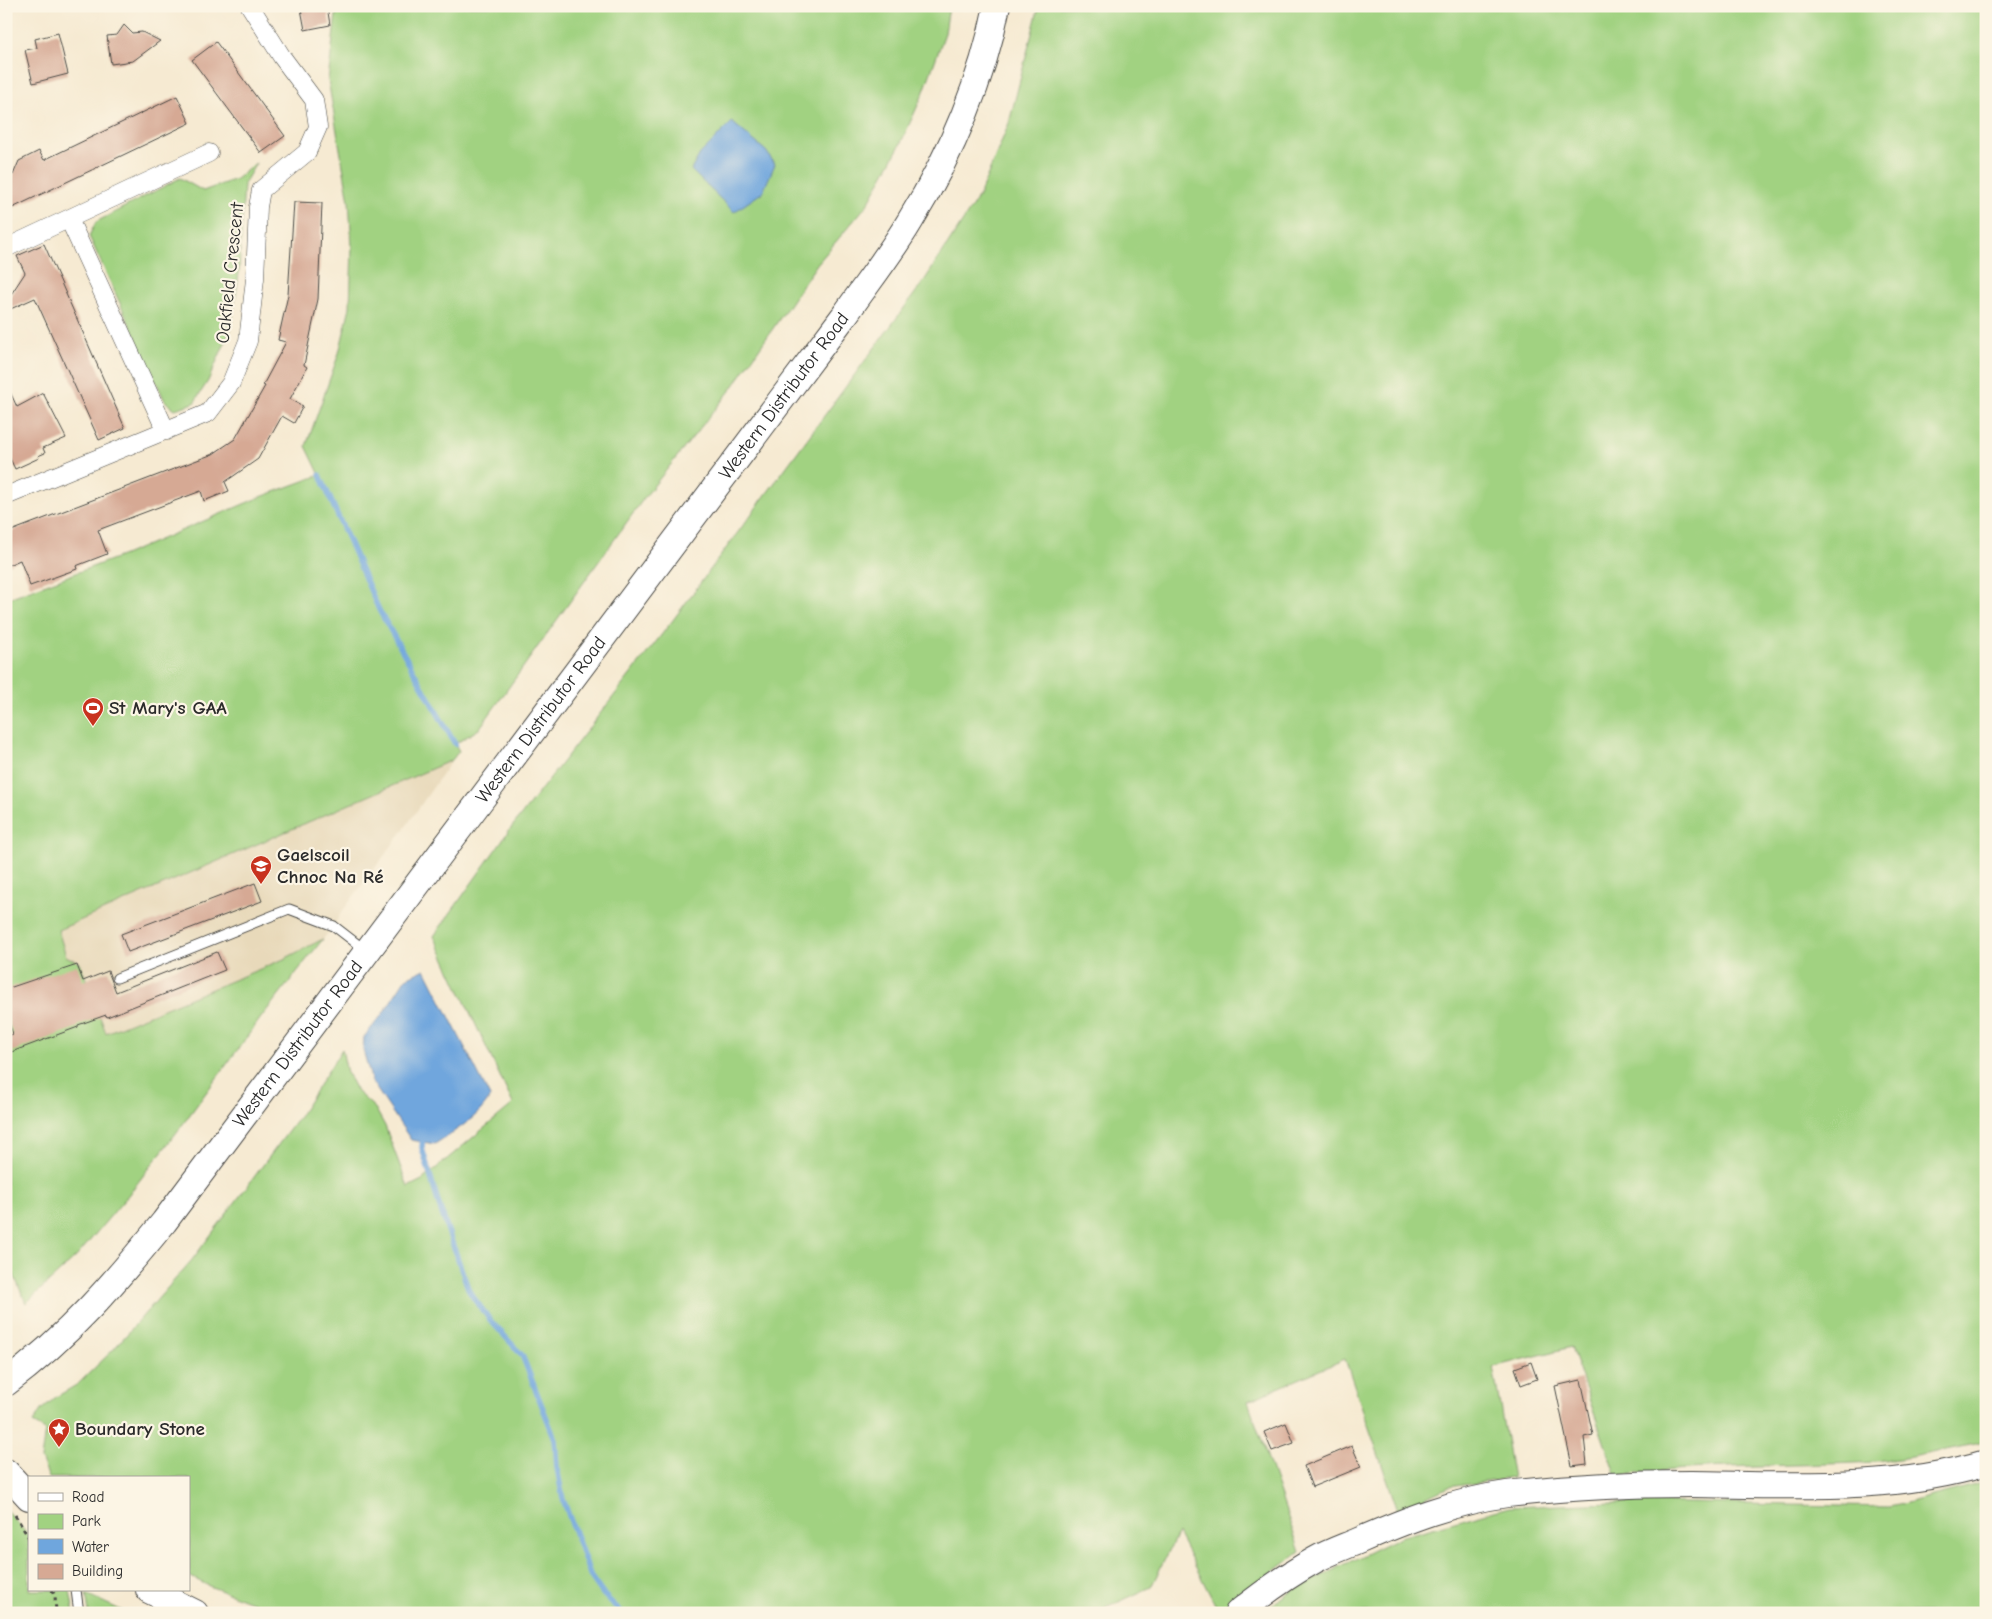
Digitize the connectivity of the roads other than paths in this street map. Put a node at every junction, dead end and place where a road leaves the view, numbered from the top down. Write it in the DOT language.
graph roads {
  1 [pos="250,6"];
  2 [pos="997,6"];
  3 [pos="209,153"];
  4 [pos="70,219"];
  5 [pos="6,248"];
  6 [pos="166,431"];
  7 [pos="6,496"];
  8 [pos="367,951"];
  9 [pos="116,978"];
  10 [pos="6,1383"];
  11 [pos="1986,1463"];
  12 [pos="6,1472"];
  13 [pos="20,1502"];
  14 [pos="76,1592"];
  15 [pos="153,1592"];
  16 [pos="79,1613"];
  17 [pos="195,1613"];
  18 [pos="1238,1613"];
  1 -- 6 [label="street, Oakfield Crescent"];
  2 -- 8 [label="main road, Western Distributor Road"];
  3 -- 4 [label="street"];
  4 -- 5 [label="street"];
  4 -- 6 [label="street"];
  6 -- 7 [label="street, Oakfield Crescent"];
  8 -- 9 [label="lane"];
  8 -- 10 [label="main road, Western Distributor Road"];
  11 -- 18 [label="main road"];
  12 -- 13 [label="main road"];
  14 -- 16 [label="lane"];
  15 -- 17 [label="main road"];
}
